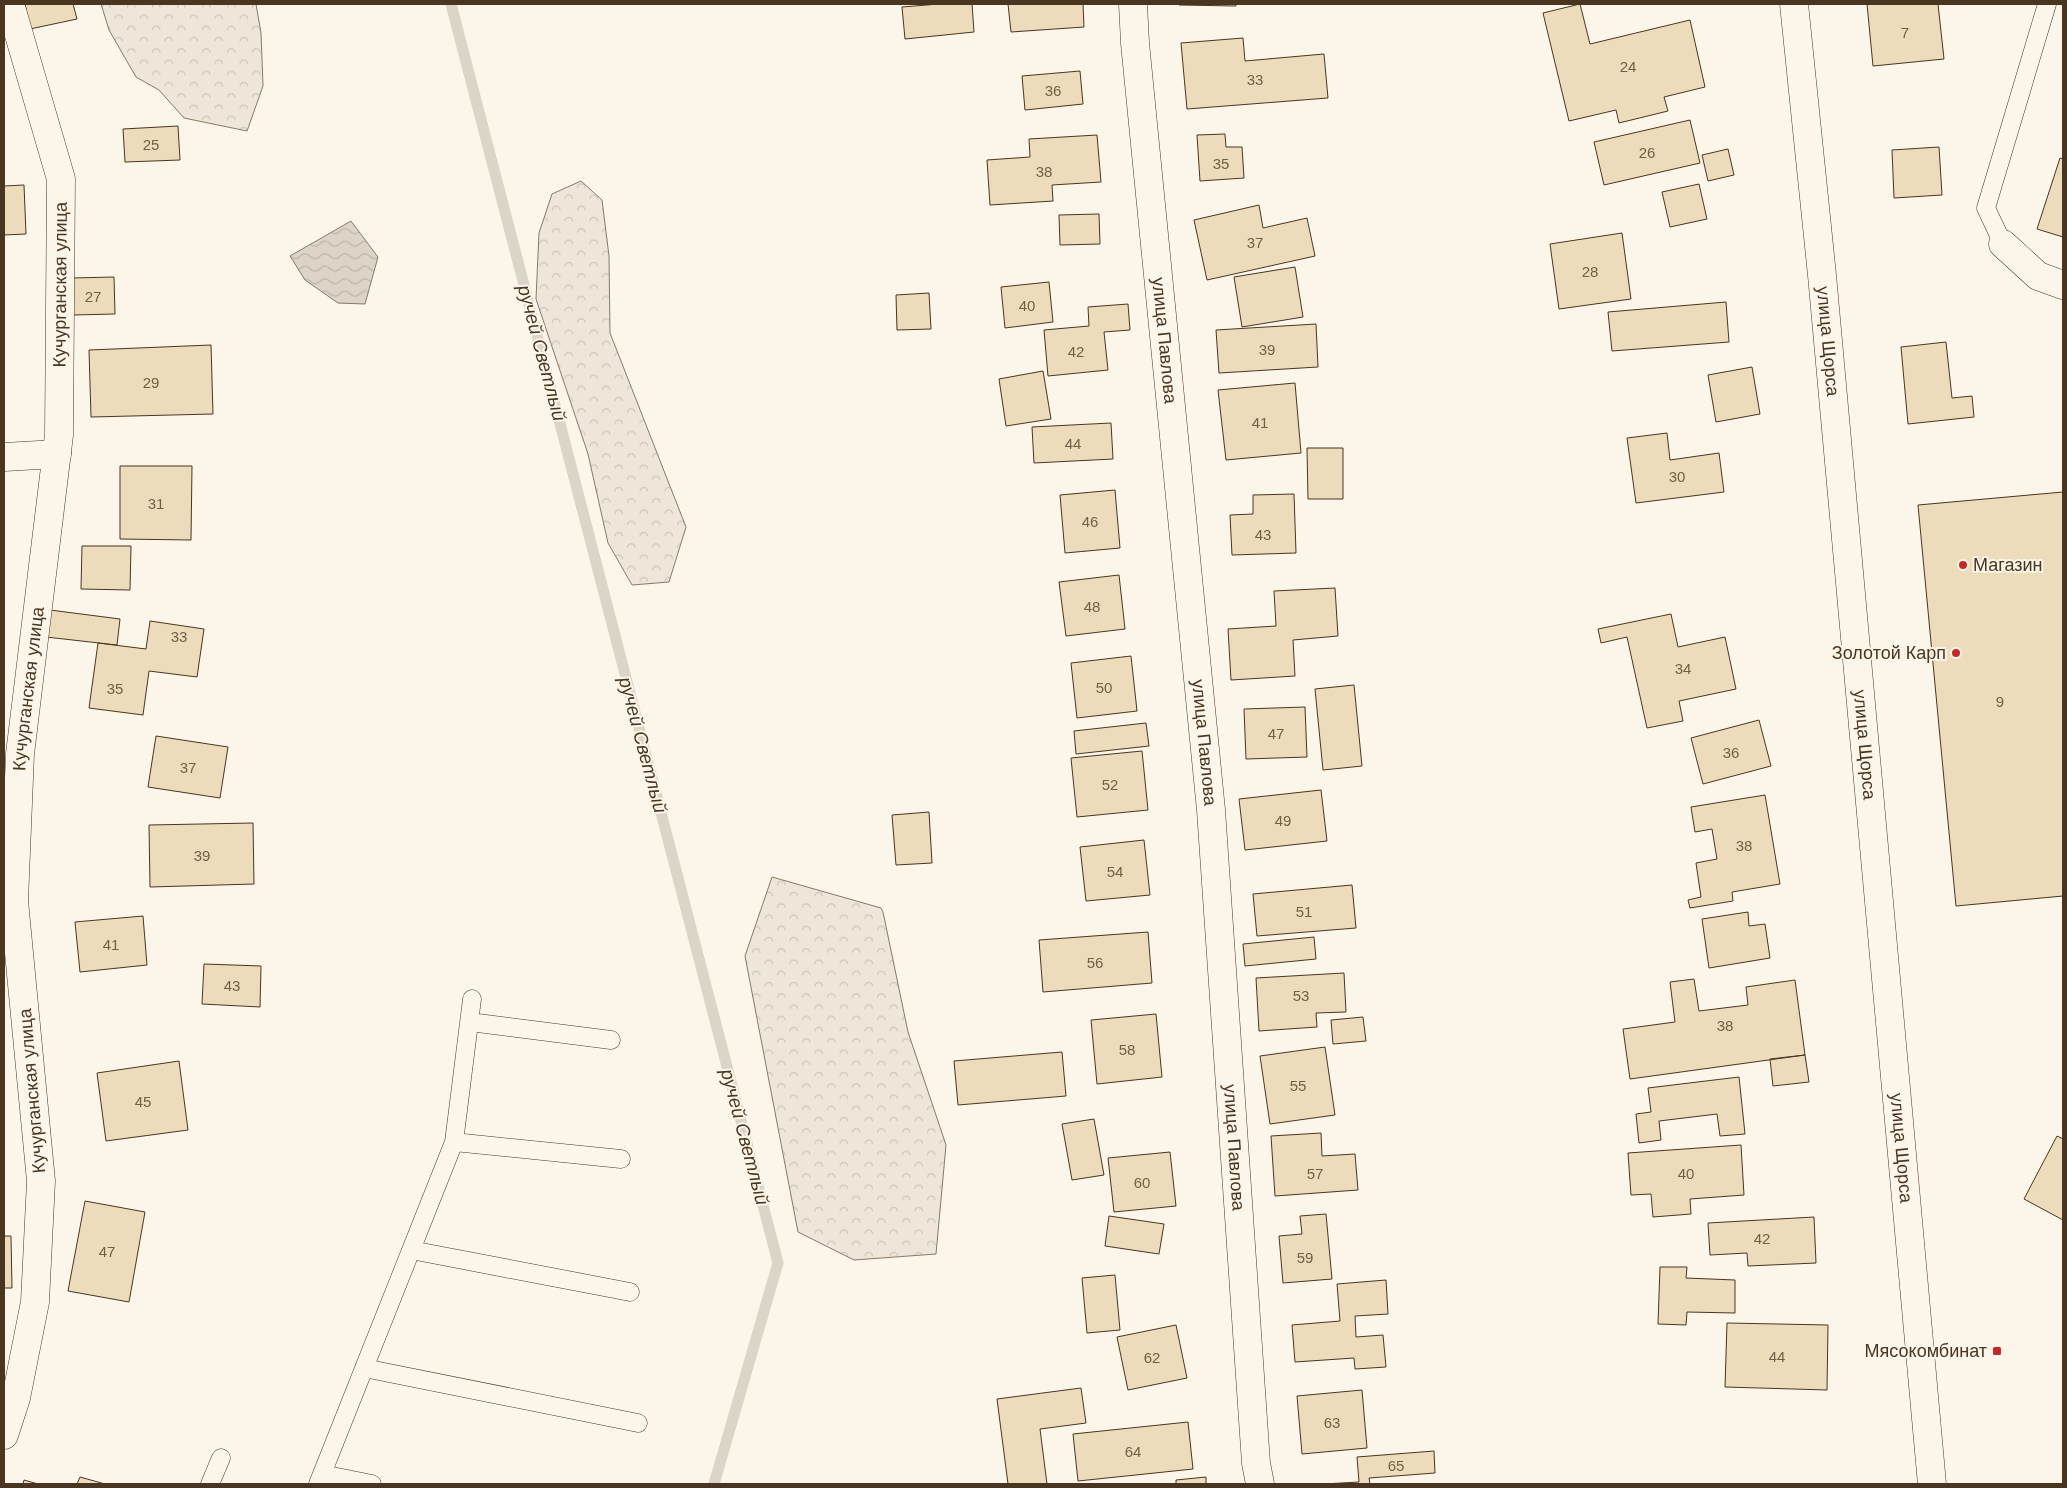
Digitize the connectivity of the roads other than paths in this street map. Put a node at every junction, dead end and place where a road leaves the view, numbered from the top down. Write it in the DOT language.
graph roads {
  1 [pos="10,4"];
  2 [pos="1133,4"];
  3 [pos="1794,4"];
  4 [pos="2047,4"];
  5 [pos="2003,244"];
  6 [pos="2063,285"];
  7 [pos="57,454"];
  8 [pos="4,457"];
  9 [pos="472,999"];
  10 [pos="470,1022"];
  11 [pos="611,1040"];
  12 [pos="454,1142"];
  13 [pos="621,1159"];
  14 [pos="410,1250"];
  15 [pos="630,1292"];
  16 [pos="364,1368"];
  17 [pos="638,1423"];
  18 [pos="4,1435"];
  19 [pos="221,1458"];
  20 [pos="320,1479"];
  21 [pos="210,1484"];
  22 [pos="372,1484"];
  23 [pos="1260,1484"];
  24 [pos="1932,1484"];
  1 -- 7 [label="street, Кучурганская улица"];
  2 -- 23 [label="street, улица Павлова"];
  3 -- 24 [label="street, улица Щорса"];
  4 -- 5 [label="lane"];
  5 -- 6 [label="street"];
  7 -- 8 [label="street"];
  7 -- 18 [label="street, Кучурганская улица"];
  9 -- 10 [label="lane"];
  10 -- 11 [label="lane"];
  10 -- 12 [label="lane"];
  12 -- 13 [label="lane"];
  12 -- 14 [label="lane"];
  14 -- 15 [label="lane"];
  14 -- 16 [label="lane"];
  16 -- 17 [label="lane"];
  16 -- 20 [label="lane"];
  19 -- 21 [label="lane"];
  20 -- 22 [label="lane"];
}
